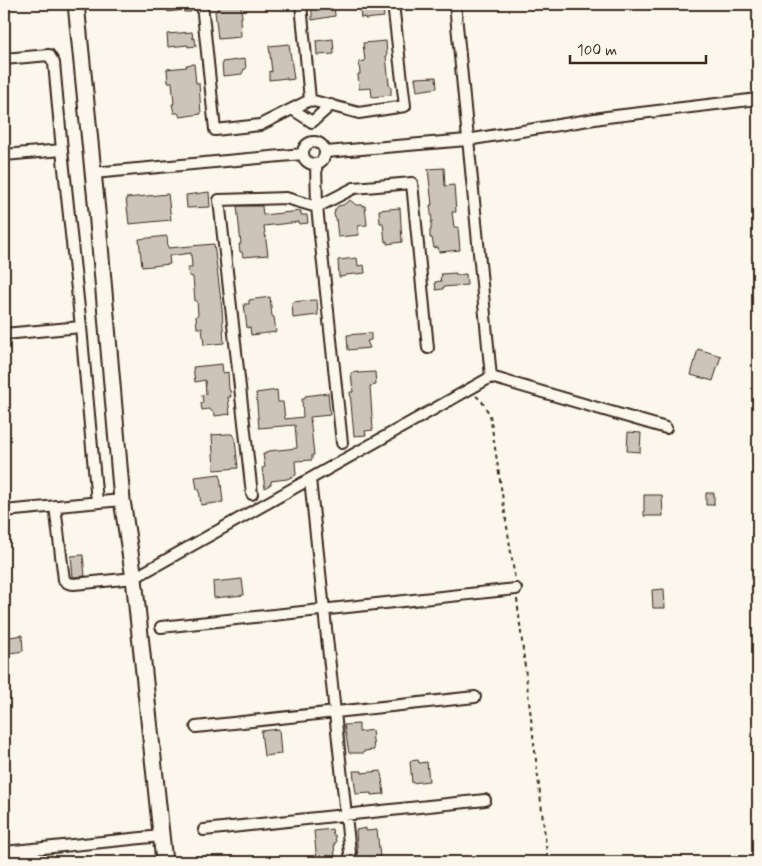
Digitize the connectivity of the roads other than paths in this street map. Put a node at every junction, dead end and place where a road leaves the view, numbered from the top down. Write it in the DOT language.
graph roads {
  1 [pos="76,4"];
  2 [pos="202,4"];
  3 [pos="301,4"];
  4 [pos="393,4"];
  5 [pos="455,4"];
  6 [pos="4,59"];
  7 [pos="758,99"];
  8 [pos="310,100"];
  9 [pos="331,105"];
  10 [pos="292,109"];
  11 [pos="312,122"];
  12 [pos="468,140"];
  13 [pos="313,141"];
  14 [pos="62,150"];
  15 [pos="326,152"];
  16 [pos="303,154"];
  17 [pos="4,155"];
  18 [pos="316,164"];
  19 [pos="93,173"];
  20 [pos="317,207"];
  21 [pos="81,327"];
  22 [pos="4,334"];
  23 [pos="428,348"];
  24 [pos="491,376"];
  25 [pos="666,428"];
  26 [pos="342,443"];
  27 [pos="310,479"];
  28 [pos="252,494"];
  29 [pos="122,500"];
  30 [pos="97,502"];
  31 [pos="56,506"];
  32 [pos="4,511"];
  33 [pos="134,578"];
  34 [pos="516,589"];
  35 [pos="324,609"];
  36 [pos="161,627"];
  37 [pos="475,697"];
  38 [pos="335,712"];
  39 [pos="196,727"];
  40 [pos="485,800"];
  41 [pos="346,815"];
  42 [pos="204,830"];
  43 [pos="161,836"];
  44 [pos="4,852"];
  45 [pos="164,862"];
  46 [pos="351,862"];
  1 -- 19 [label="street"];
  2 -- 10 [label="street"];
  3 -- 8 [label="street"];
  4 -- 9 [label="street"];
  5 -- 12 [label="street"];
  6 -- 14 [label="street"];
  7 -- 12 [label="street"];
  8 -- 9 [label="street"];
  8 -- 10 [label="street"];
  9 -- 11 [label="street"];
  10 -- 11 [label="street"];
  11 -- 13 [label="street"];
  12 -- 15 [label="street"];
  12 -- 24 [label="street"];
  13 -- 15 [label="street"];
  13 -- 16 [label="street"];
  14 -- 17 [label="street"];
  14 -- 21 [label="street"];
  15 -- 18 [label="street"];
  16 -- 18 [label="street"];
  16 -- 19 [label="street"];
  18 -- 20 [label="street"];
  19 -- 29 [label="street"];
  20 -- 23 [label="street"];
  20 -- 26 [label="street"];
  20 -- 28 [label="street"];
  21 -- 22 [label="street"];
  21 -- 30 [label="street"];
  24 -- 25 [label="street"];
  24 -- 27 [label="street"];
  27 -- 33 [label="street"];
  27 -- 35 [label="street"];
  29 -- 30 [label="street"];
  29 -- 33 [label="street"];
  30 -- 31 [label="street"];
  31 -- 32 [label="street"];
  31 -- 33 [label="street"];
  33 -- 43 [label="street"];
  34 -- 35 [label="street"];
  35 -- 36 [label="street"];
  35 -- 38 [label="street"];
  37 -- 38 [label="street"];
  38 -- 39 [label="street"];
  38 -- 41 [label="street"];
  40 -- 41 [label="street"];
  41 -- 42 [label="street"];
  41 -- 46 [label="street"];
  43 -- 44 [label="street"];
  43 -- 45 [label="street"];
}
